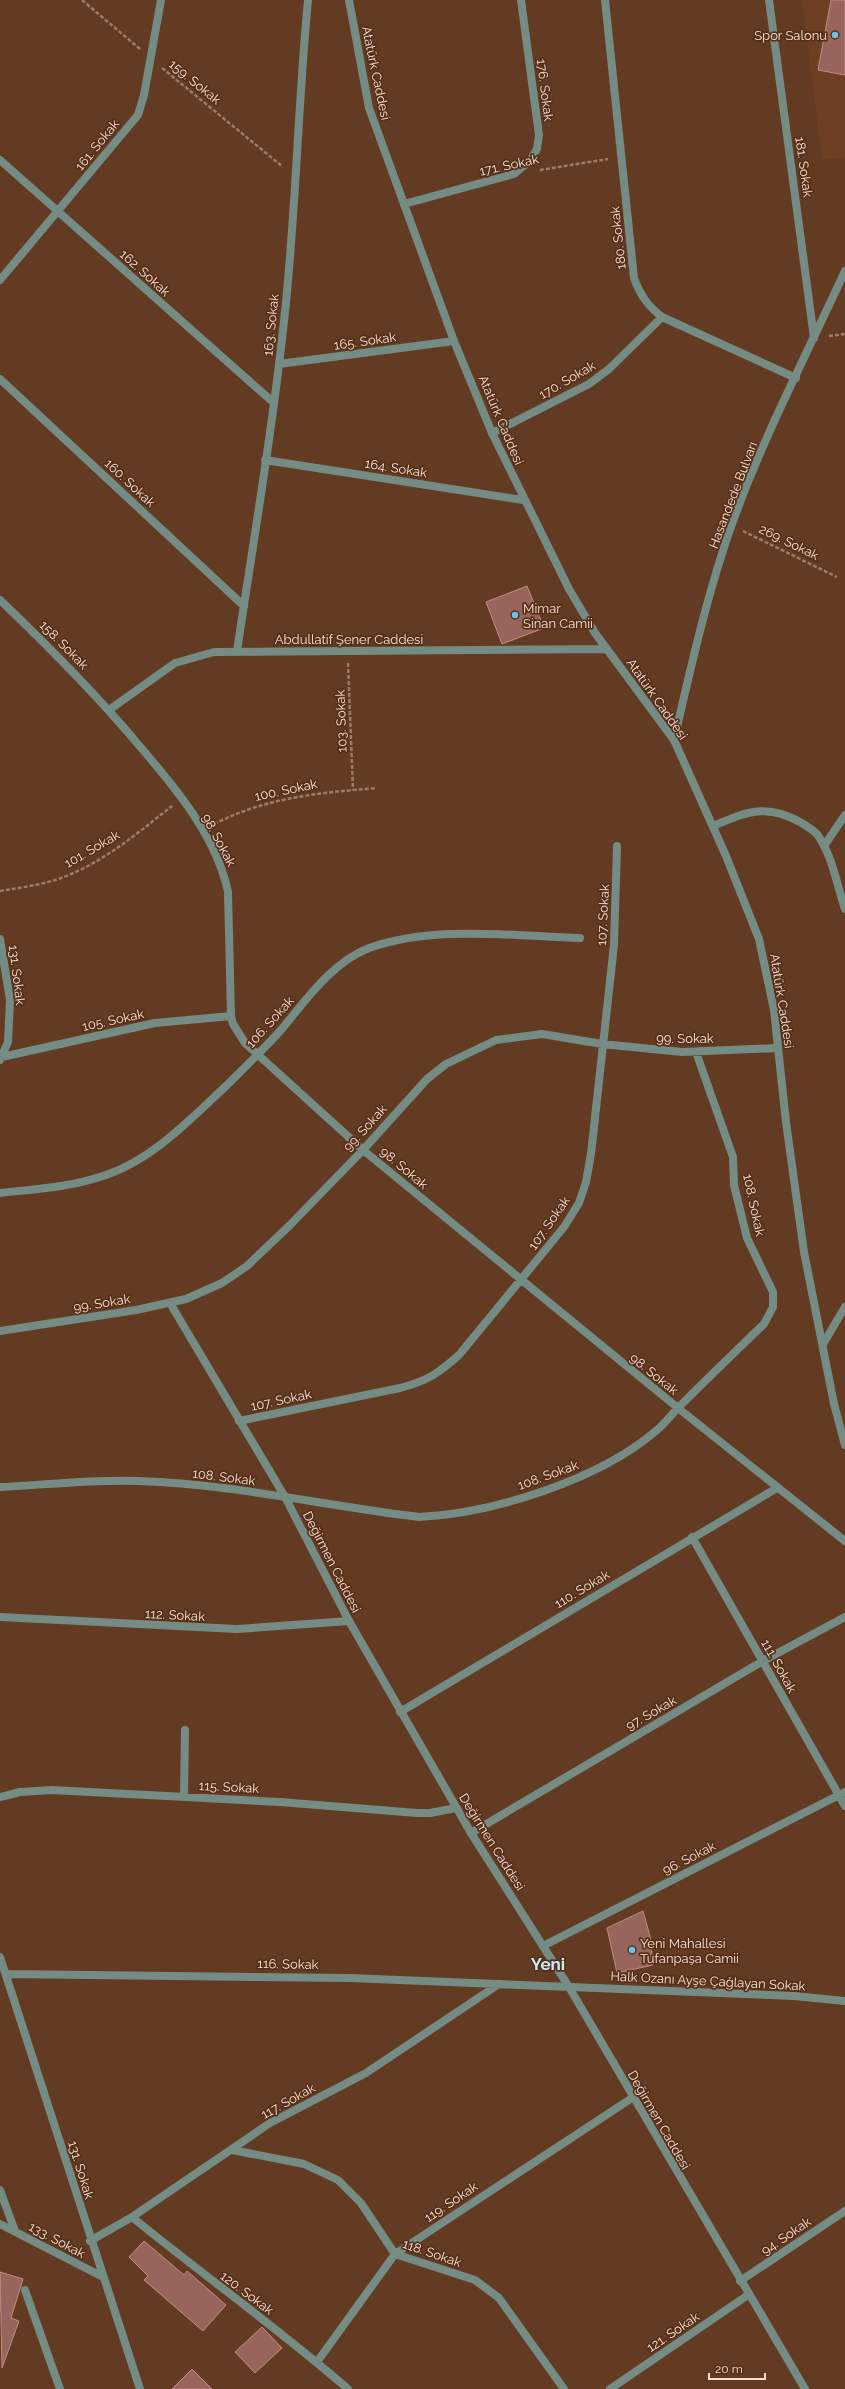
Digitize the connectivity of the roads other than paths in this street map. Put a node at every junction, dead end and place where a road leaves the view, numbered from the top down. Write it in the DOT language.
graph roads {
  1 [pos="161,0"];
  2 [pos="308,0"];
  3 [pos="349,0"];
  4 [pos="521,0"];
  5 [pos="605,0"];
  6 [pos="770,0"];
  7 [pos="0,160"];
  8 [pos="514,174"];
  9 [pos="404,204"];
  10 [pos="58,212"];
  11 [pos="845,271"];
  12 [pos="0,280"];
  13 [pos="662,317"];
  14 [pos="814,338"];
  15 [pos="454,341"];
  16 [pos="279,364"];
  17 [pos="0,378"];
  18 [pos="796,378"];
  19 [pos="274,403"];
  20 [pos="492,433"];
  21 [pos="265,460"];
  22 [pos="523,500"];
  23 [pos="0,600"];
  24 [pos="244,606"];
  25 [pos="607,649"];
  26 [pos="237,651"];
  27 [pos="109,710"];
  28 [pos="674,740"];
  29 [pos="845,815"];
  30 [pos="713,826"];
  31 [pos="617,846"];
  32 [pos="824,846"];
  33 [pos="845,909"];
  34 [pos="580,938"];
  35 [pos="0,939"];
  36 [pos="231,1016"];
  37 [pos="602,1044"];
  38 [pos="778,1048"];
  39 [pos="696,1052"];
  40 [pos="257,1056"];
  41 [pos="1,1059"];
  42 [pos="363,1150"];
  43 [pos="0,1193"];
  44 [pos="521,1280"];
  45 [pos="170,1303"];
  46 [pos="845,1307"];
  47 [pos="0,1331"];
  48 [pos="823,1344"];
  49 [pos="678,1408"];
  50 [pos="239,1421"];
  51 [pos="845,1445"];
  52 [pos="0,1487"];
  53 [pos="777,1488"];
  54 [pos="285,1497"];
  55 [pos="692,1537"];
  56 [pos="845,1541"];
  57 [pos="0,1617"];
  58 [pos="845,1617"];
  59 [pos="349,1620"];
  60 [pos="764,1661"];
  61 [pos="400,1712"];
  62 [pos="185,1730"];
  63 [pos="842,1794"];
  64 [pos="0,1797"];
  65 [pos="184,1797"];
  66 [pos="845,1806"];
  67 [pos="456,1808"];
  68 [pos="471,1833"];
  69 [pos="543,1946"];
  70 [pos="0,1957"];
  71 [pos="6,1974"];
  72 [pos="499,1984"];
  73 [pos="569,1987"];
  74 [pos="845,2001"];
  75 [pos="632,2098"];
  76 [pos="232,2150"];
  77 [pos="0,2190"];
  78 [pos="845,2211"];
  79 [pos="132,2217"];
  80 [pos="0,2224"];
  81 [pos="15,2231"];
  82 [pos="90,2241"];
  83 [pos="395,2254"];
  84 [pos="102,2277"];
  85 [pos="740,2281"];
  86 [pos="25,2290"];
  87 [pos="748,2295"];
  88 [pos="317,2362"];
  89 [pos="60,2389"];
  90 [pos="140,2389"];
  91 [pos="348,2389"];
  92 [pos="564,2389"];
  93 [pos="610,2389"];
  94 [pos="804,2389"];
  1 -- 10 [label="street, 161. Sokak"];
  2 -- 16 [label="street, 163. Sokak"];
  3 -- 9 [label="street, Atatürk Caddesi"];
  4 -- 8 [label="street, 176. Sokak"];
  5 -- 13 [label="street, 180. Sokak"];
  6 -- 14 [label="street, 181. Sokak"];
  7 -- 10 [label="street, 162. Sokak"];
  8 -- 9 [label="street, 171. Sokak"];
  9 -- 15 [label="street, Atatürk Caddesi"];
  10 -- 12 [label="street, 161. Sokak"];
  10 -- 19 [label="street, 162. Sokak"];
  11 -- 14 [label="street, Hasandede Bulvarı"];
  13 -- 18 [label="street, 180. Sokak"];
  13 -- 20 [label="street, 170. Sokak"];
  14 -- 18 [label="street, Hasandede Bulvarı"];
  15 -- 16 [label="street, 165. Sokak"];
  15 -- 20 [label="street, Atatürk Caddesi"];
  16 -- 19 [label="street, 163. Sokak"];
  17 -- 24 [label="street, 160. Sokak"];
  18 -- 28 [label="street, Hasandede Bulvarı"];
  19 -- 21 [label="street, 163. Sokak"];
  20 -- 22 [label="street, Atatürk Caddesi"];
  21 -- 22 [label="street, 164. Sokak"];
  21 -- 24 [label="street, 163. Sokak"];
  22 -- 25 [label="street, Atatürk Caddesi"];
  23 -- 27 [label="street, 158. Sokak"];
  24 -- 26 [label="street, 163. Sokak"];
  25 -- 26 [label="street, Abdullatif Şener Caddesi"];
  25 -- 28 [label="street, Atatürk Caddesi"];
  26 -- 27 [label="street, Abdullatif Şener Caddesi"];
  27 -- 36 [label="street, 98. Sokak"];
  28 -- 30 [label="street, Atatürk Caddesi"];
  29 -- 32 [label="street"];
  30 -- 32 [label="street"];
  30 -- 38 [label="street, Atatürk Caddesi"];
  31 -- 37 [label="street, 107. Sokak"];
  32 -- 33 [label="street"];
  34 -- 40 [label="street, 106. Sokak"];
  35 -- 41 [label="street, 131. Sokak"];
  36 -- 40 [label="street, 98. Sokak"];
  36 -- 41 [label="street, 105. Sokak"];
  37 -- 39 [label="street, 99. Sokak"];
  37 -- 42 [label="street, 99. Sokak"];
  37 -- 44 [label="street, 107. Sokak"];
  38 -- 39 [label="street, 99. Sokak"];
  38 -- 48 [label="street, Atatürk Caddesi"];
  39 -- 49 [label="street, 108. Sokak"];
  40 -- 42 [label="street, 98. Sokak"];
  40 -- 43 [label="street, 106. Sokak"];
  42 -- 44 [label="street, 98. Sokak"];
  42 -- 45 [label="street, 99. Sokak"];
  44 -- 49 [label="street, 98. Sokak"];
  44 -- 50 [label="street, 107. Sokak"];
  45 -- 47 [label="street, 99. Sokak"];
  45 -- 50 [label="street, Değirmen Caddesi"];
  46 -- 48 [label="street"];
  48 -- 51 [label="street, Atatürk Caddesi"];
  49 -- 53 [label="street, 98. Sokak"];
  49 -- 54 [label="street, 108. Sokak"];
  50 -- 54 [label="street, Değirmen Caddesi"];
  52 -- 54 [label="street, 108. Sokak"];
  53 -- 55 [label="street, 110. Sokak"];
  53 -- 56 [label="street, 98. Sokak"];
  54 -- 59 [label="street, Değirmen Caddesi"];
  55 -- 60 [label="street, 111. Sokak"];
  55 -- 61 [label="street, 110. Sokak"];
  57 -- 59 [label="street, 112. Sokak"];
  58 -- 60 [label="street, 97. Sokak"];
  59 -- 61 [label="street, Değirmen Caddesi"];
  60 -- 63 [label="street, 111. Sokak"];
  60 -- 68 [label="street, 97. Sokak"];
  61 -- 67 [label="street, Değirmen Caddesi"];
  62 -- 65 [label="street"];
  63 -- 66 [label="street, 111. Sokak"];
  63 -- 69 [label="street, 96. Sokak"];
  64 -- 65 [label="street, 115. Sokak"];
  65 -- 67 [label="street, 115. Sokak"];
  67 -- 68 [label="street, Değirmen Caddesi"];
  68 -- 69 [label="street, Değirmen Caddesi"];
  69 -- 73 [label="street, Değirmen Caddesi"];
  70 -- 71 [label="street, 131. Sokak"];
  71 -- 72 [label="street, 116. Sokak"];
  71 -- 82 [label="street, 131. Sokak"];
  72 -- 73 [label="street, 116. Sokak"];
  72 -- 76 [label="street, 117. Sokak"];
  73 -- 74 [label="street, Halk Ozanı Ayşe Çağlayan Sokak"];
  73 -- 75 [label="street, Değirmen Caddesi"];
  75 -- 83 [label="street, 119. Sokak"];
  75 -- 85 [label="street, Değirmen Caddesi"];
  76 -- 79 [label="street, 117. Sokak"];
  76 -- 83 [label="street, 118. Sokak"];
  77 -- 81 [label="street"];
  78 -- 85 [label="street, 94. Sokak"];
  79 -- 82 [label="street, 117. Sokak"];
  79 -- 88 [label="street, 120. Sokak"];
  80 -- 81 [label="street, 133. Sokak"];
  81 -- 84 [label="street, 133. Sokak"];
  82 -- 84 [label="street, 131. Sokak"];
  83 -- 88 [label="street, 119. Sokak"];
  83 -- 92 [label="street, 118. Sokak"];
  84 -- 90 [label="street, 131. Sokak"];
  85 -- 87 [label="street, Değirmen Caddesi"];
  86 -- 89 [label="street"];
  87 -- 93 [label="street, 121. Sokak"];
  87 -- 94 [label="street, Değirmen Caddesi"];
  88 -- 91 [label="street, 120. Sokak"];
}
